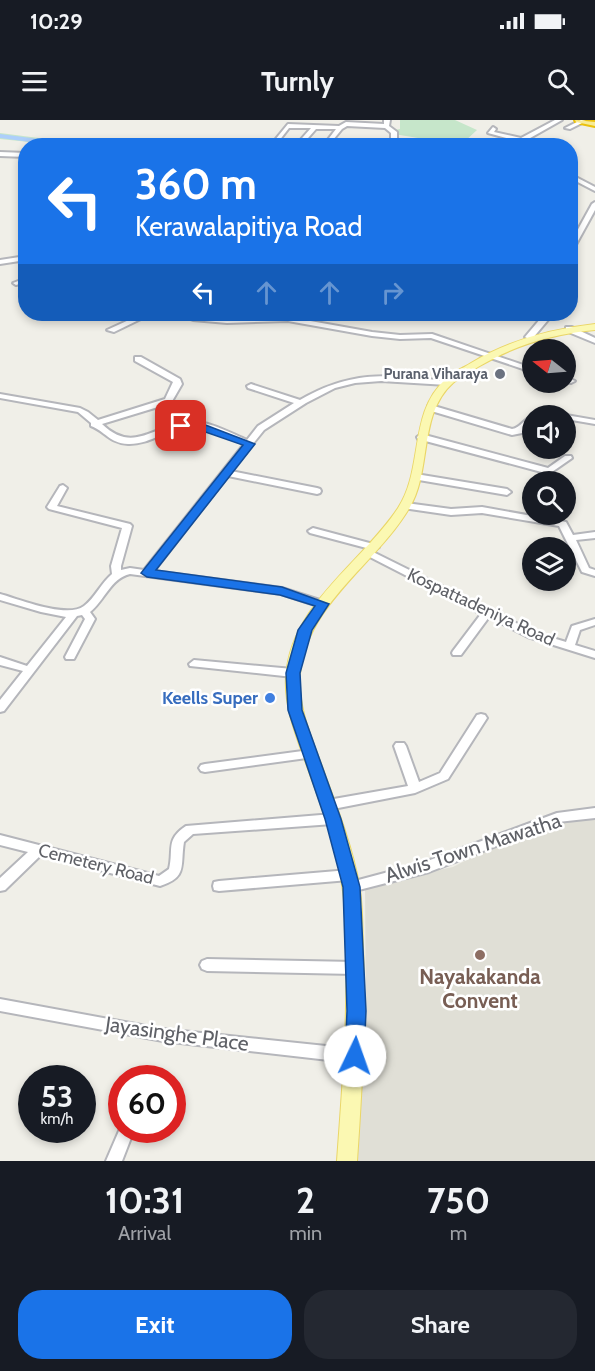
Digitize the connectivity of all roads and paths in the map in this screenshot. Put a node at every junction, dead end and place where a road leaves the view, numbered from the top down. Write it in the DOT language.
graph roads {
  1 [pos="559,120"];
  2 [pos="584,120"];
  3 [pos="387,123"];
  4 [pos="595,123"];
  5 [pos="316,126"];
  6 [pos="340,128"];
  7 [pos="568,128"];
  8 [pos="493,129"];
  9 [pos="278,138"];
  10 [pos="305,138"];
  11 [pos="332,138"];
  12 [pos="394,138"];
  13 [pos="511,138"];
  14 [pos="525,138"];
  15 [pos="0,154"];
  16 [pos="18,155"];
  17 [pos="578,180"];
  18 [pos="595,189"];
  19 [pos="595,204"];
  20 [pos="578,226"];
  21 [pos="581,227"];
  22 [pos="578,233"];
  23 [pos="18,259"];
  24 [pos="0,262"];
  25 [pos="131,321"];
  26 [pos="314,321"];
  27 [pos="543,321"];
  28 [pos="595,327"];
  29 [pos="569,329"];
  30 [pos="111,330"];
  31 [pos="528,337"];
  32 [pos="595,341"];
  33 [pos="492,355"];
  34 [pos="138,360"];
  35 [pos="522,366"];
  36 [pos="447,383"];
  37 [pos="250,386"];
  38 [pos="0,396"];
  39 [pos="302,403"];
  40 [pos="431,408"];
  41 [pos="576,419"];
  42 [pos="595,422"];
  43 [pos="94,424"];
  44 [pos="522,428"];
  45 [pos="421,437"];
  46 [pos="250,444"];
  47 [pos="567,459"];
  48 [pos="226,473"];
  49 [pos="416,477"];
  50 [pos="63,488"];
  51 [pos="317,491"];
  52 [pos="507,492"];
  53 [pos="406,506"];
  54 [pos="313,531"];
  55 [pos="595,535"];
  56 [pos="570,537"];
  57 [pos="576,537"];
  58 [pos="371,550"];
  59 [pos="576,551"];
  60 [pos="147,573"];
  61 [pos="595,573"];
  62 [pos="117,574"];
  63 [pos="0,597"];
  64 [pos="322,604"];
  65 [pos="79,612"];
  66 [pos="487,613"];
  67 [pos="595,622"];
  68 [pos="569,648"];
  69 [pos="457,653"];
  70 [pos="595,655"];
  71 [pos="70,657"];
  72 [pos="0,661"];
  73 [pos="194,664"];
  74 [pos="30,670"];
  75 [pos="293,673"];
  76 [pos="0,708"];
  77 [pos="481,718"];
  78 [pos="400,746"];
  79 [pos="310,754"];
  80 [pos="205,768"];
  81 [pos="415,789"];
  82 [pos="328,805"];
  83 [pos="595,813"];
  84 [pos="333,819"];
  85 [pos="0,840"];
  86 [pos="37,851"];
  87 [pos="350,881"];
  88 [pos="0,886"];
  89 [pos="219,886"];
  90 [pos="207,965"];
  91 [pos="356,968"];
  92 [pos="0,1005"];
  93 [pos="355,1056"];
  94 [pos="121,1143"];
  95 [pos="114,1161"];
  96 [pos="347,1161"];
  1 -- 14 [label="street"];
  2 -- 4 [label="highway"];
  2 -- 7 [label="street"];
  3 -- 6 [label="street"];
  3 -- 12 [label="street"];
  5 -- 6 [label="street"];
  5 -- 9 [label="street"];
  5 -- 10 [label="street"];
  6 -- 11 [label="street"];
  8 -- 13 [label="street"];
  15 -- 16 [label="street"];
  17 -- 18 [label="street"];
  19 -- 21 [label="street"];
  20 -- 21 [label="street"];
  21 -- 22 [label="street"];
  23 -- 24 [label="street"];
  25 -- 30 [label="street"];
  26 -- 33 [label="street"];
  27 -- 31 [label="street"];
  28 -- 29 [label="main road"];
  29 -- 31 [label="main road"];
  29 -- 32 [label="street"];
  31 -- 33 [label="main road"];
  33 -- 35 [label="street"];
  33 -- 36 [label="main road"];
  34 -- 43 [label="street"];
  36 -- 39 [label="street"];
  36 -- 40 [label="main road"];
  37 -- 39 [label="street"];
  38 -- 43 [label="street"];
  39 -- 46 [label="street"];
  40 -- 44 [label="street"];
  40 -- 45 [label="main road"];
  41 -- 42 [label="street"];
  43 -- 46 [label="street"];
  45 -- 47 [label="street"];
  45 -- 49 [label="main road"];
  46 -- 48 [label="street"];
  48 -- 51 [label="street"];
  48 -- 60 [label="street"];
  49 -- 52 [label="street"];
  49 -- 53 [label="main road"];
  50 -- 62 [label="street"];
  53 -- 56 [label="street"];
  53 -- 58 [label="main road"];
  54 -- 58 [label="street, Kospattadeniya Road"];
  55 -- 57 [label="street"];
  58 -- 64 [label="main road"];
  58 -- 66 [label="street, Kospattadeniya Road"];
  59 -- 61 [label="street"];
  60 -- 62 [label="street"];
  60 -- 64 [label="street"];
  62 -- 65 [label="street"];
  63 -- 65 [label="street"];
  64 -- 75 [label="main road"];
  65 -- 71 [label="street"];
  65 -- 74 [label="street"];
  66 -- 68 [label="street, Kospattadeniya Road"];
  66 -- 69 [label="street"];
  67 -- 68 [label="street"];
  68 -- 70 [label="street, Kospattadeniya Road"];
  72 -- 74 [label="street"];
  73 -- 75 [label="street"];
  74 -- 76 [label="street"];
  75 -- 79 [label="main road"];
  77 -- 81 [label="street"];
  78 -- 81 [label="street"];
  79 -- 80 [label="street"];
  79 -- 82 [label="main road"];
  81 -- 82 [label="street"];
  82 -- 84 [label="main road"];
  83 -- 87 [label="street, Alwis Town Mawatha"];
  84 -- 86 [label="street, Cemetery Road"];
  84 -- 87 [label="main road"];
  85 -- 86 [label="street, Cemetery Road"];
  86 -- 88 [label="street"];
  87 -- 89 [label="street, Alwis Town Mawatha"];
  87 -- 91 [label="main road"];
  90 -- 91 [label="street"];
  91 -- 93 [label="main road"];
  92 -- 93 [label="street, Jayasinghe Place"];
  93 -- 96 [label="main road"];
  94 -- 95 [label="street"];
}
